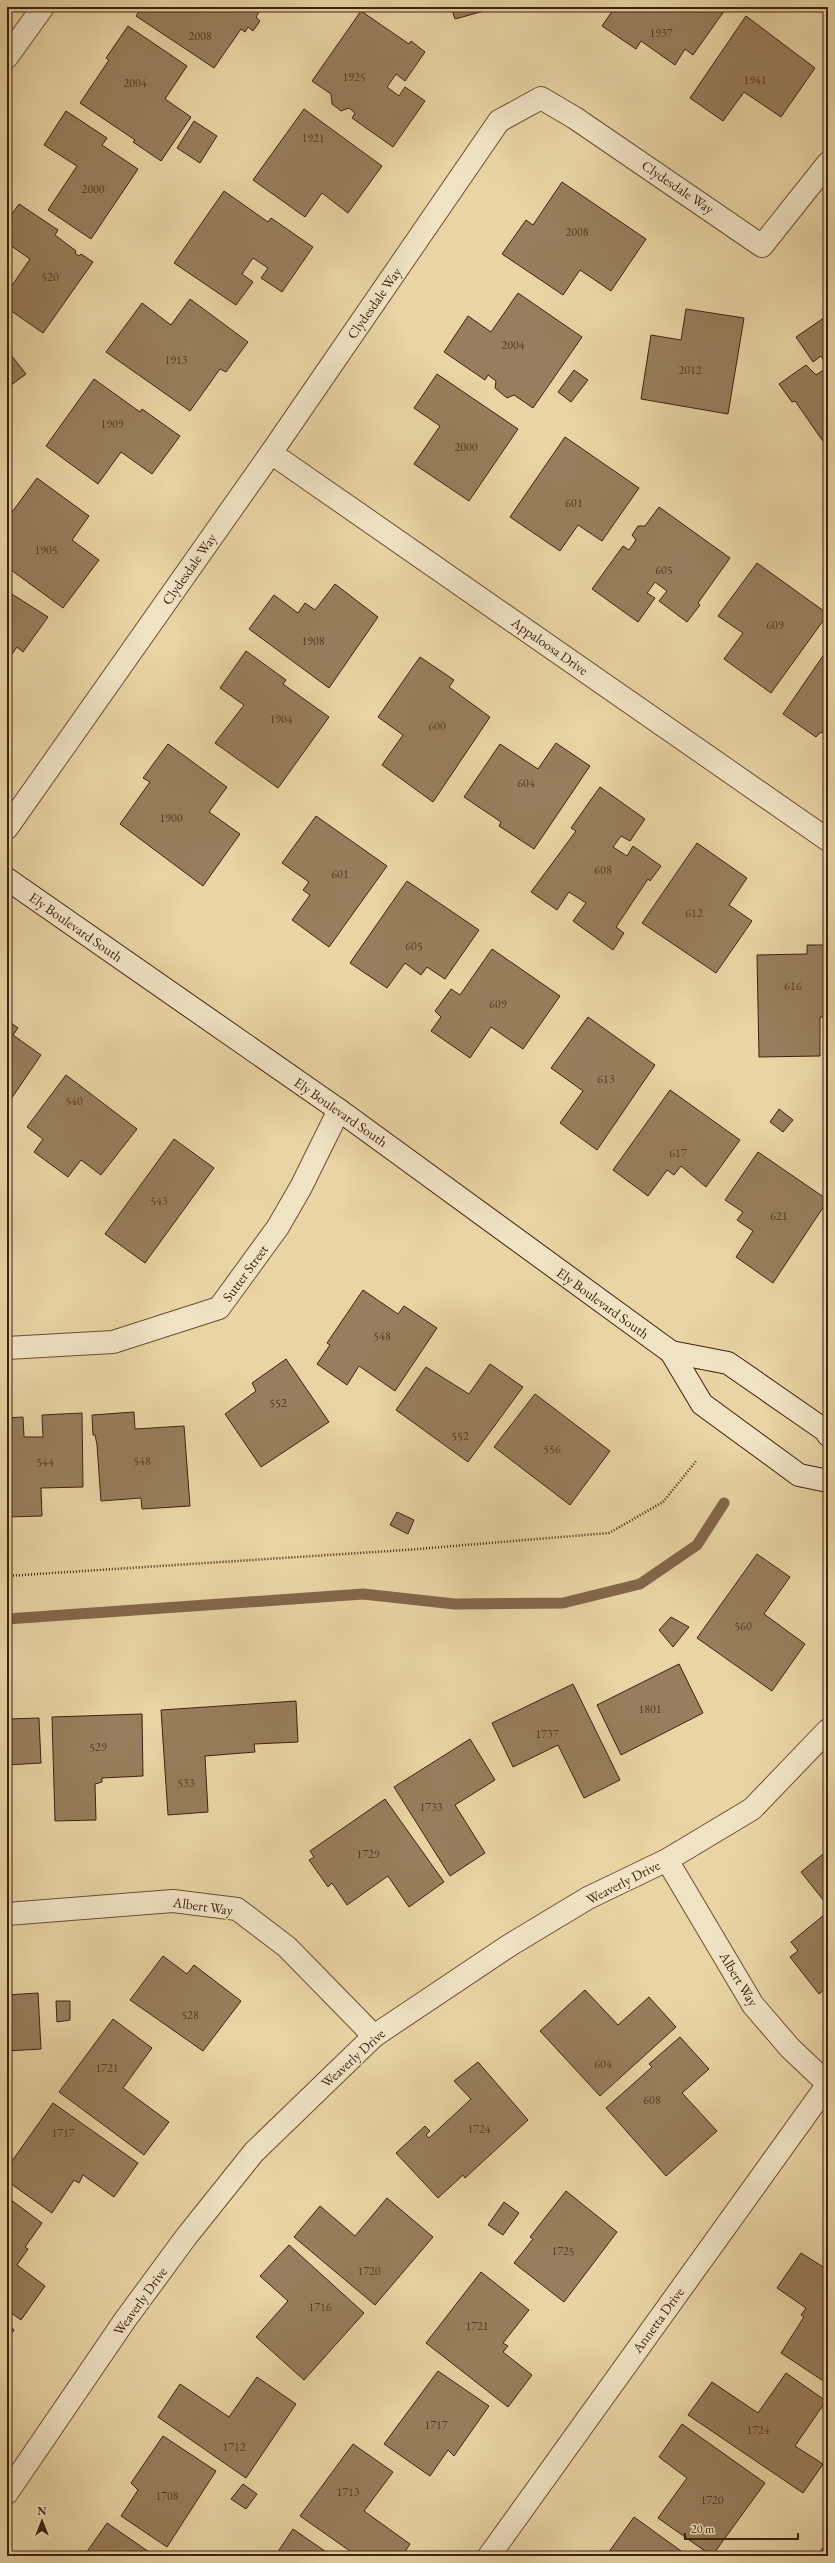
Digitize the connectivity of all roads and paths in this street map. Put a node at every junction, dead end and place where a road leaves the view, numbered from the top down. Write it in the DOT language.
graph roads {
  1 [pos="42,7"];
  2 [pos="7,57"];
  3 [pos="828,163"];
  4 [pos="271,453"];
  5 [pos="7,828"];
  6 [pos="828,840"];
  7 [pos="7,879"];
  8 [pos="339,1110"];
  9 [pos="7,1348"];
  10 [pos="671,1352"];
  11 [pos="828,1435"];
  12 [pos="697,1460"];
  13 [pos="828,1481"];
  14 [pos="7,1576"];
  15 [pos="828,1730"];
  16 [pos="667,1860"];
  17 [pos="7,1914"];
  18 [pos="374,2036"];
  19 [pos="828,2084"];
  20 [pos="7,2493"];
  21 [pos="489,2556"];
  1 -- 2 [label="street"];
  3 -- 4 [label="street, Clydesdale Way"];
  4 -- 5 [label="street, Clydesdale Way"];
  4 -- 6 [label="street, Appaloosa Drive"];
  7 -- 8 [label="street, Ely Boulevard South"];
  8 -- 9 [label="street, Sutter Street"];
  8 -- 10 [label="street, Ely Boulevard South"];
  10 -- 11 [label="street, Ely Boulevard South"];
  10 -- 13 [label="street, Ely Boulevard South"];
  12 -- 14 [label="path"];
  15 -- 16 [label="street, Weaverly Drive"];
  16 -- 18 [label="street, Weaverly Drive"];
  16 -- 19 [label="street, Albert Way"];
  17 -- 18 [label="street, Albert Way"];
  18 -- 20 [label="street, Weaverly Drive"];
  19 -- 21 [label="street, Annetta Drive"];
}
